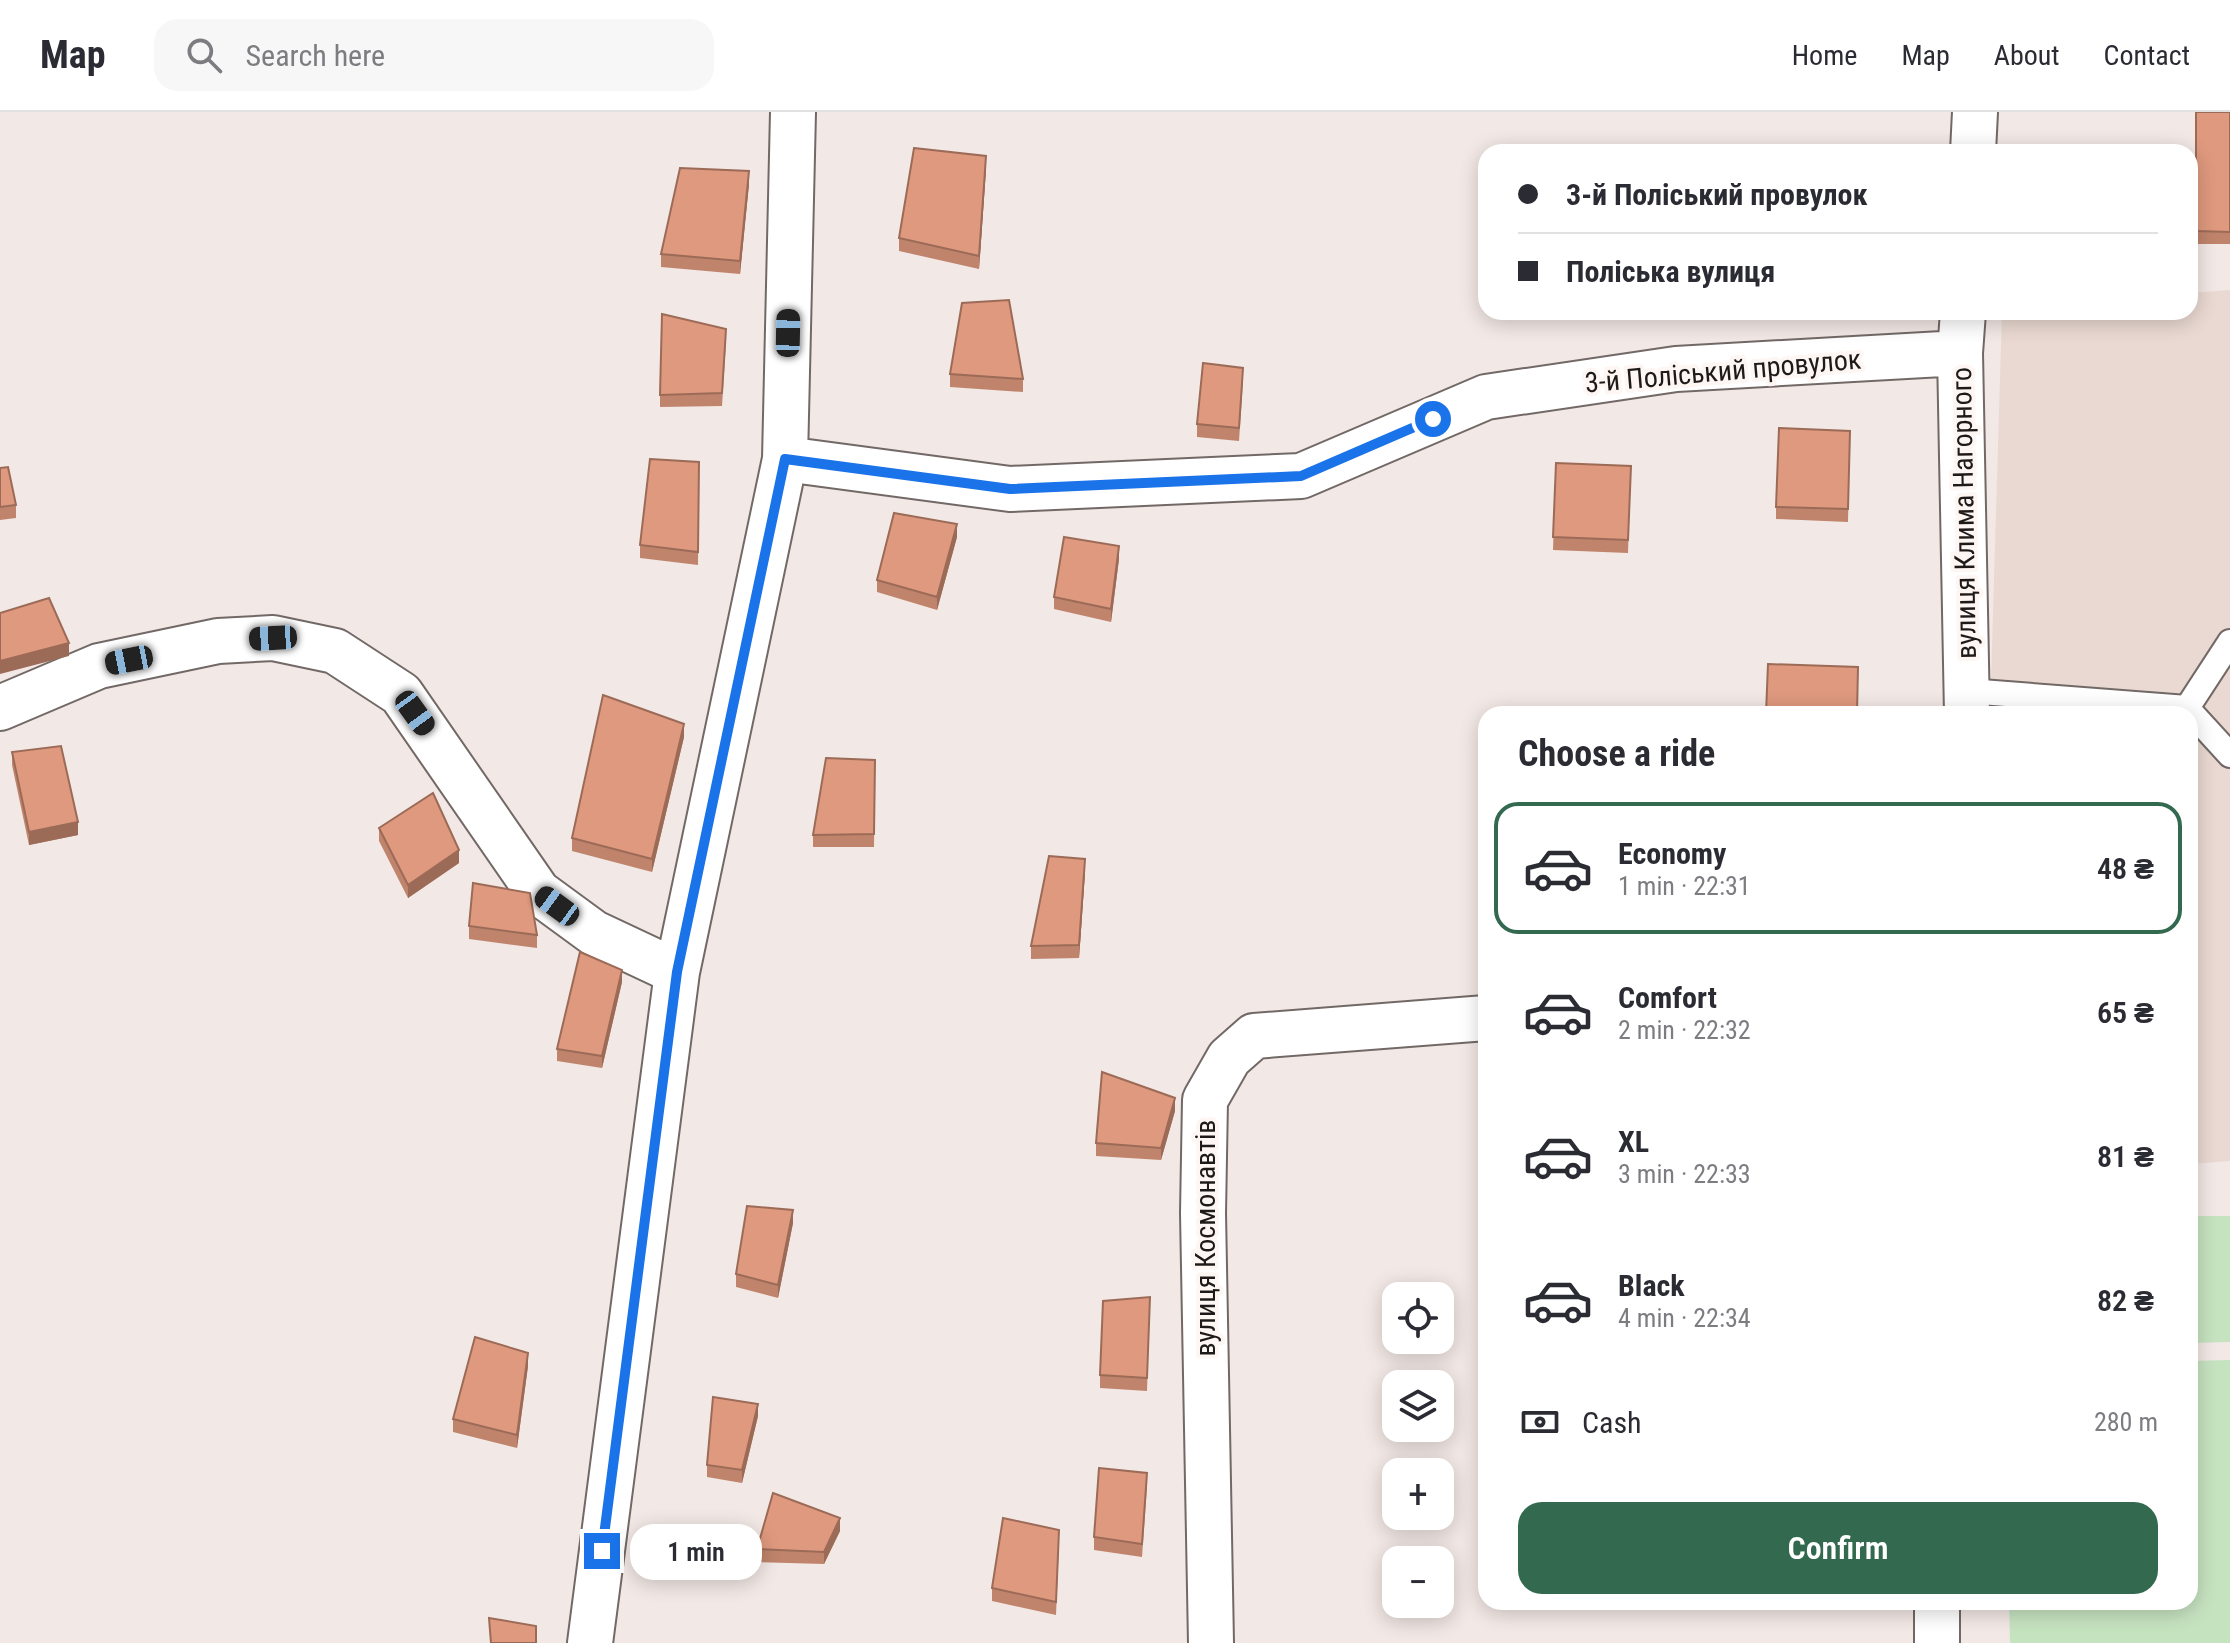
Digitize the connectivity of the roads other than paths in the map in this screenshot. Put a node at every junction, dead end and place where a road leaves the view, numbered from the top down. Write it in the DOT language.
graph roads {
  1 [pos="793,112"];
  2 [pos="1975,112"];
  3 [pos="1973,144"];
  4 [pos="1962,332"];
  5 [pos="785,459"];
  6 [pos="2230,642"];
  7 [pos="1967,702"];
  8 [pos="2114,706"];
  9 [pos="2188,706"];
  10 [pos="0,708"];
  11 [pos="2198,720"];
  12 [pos="2230,755"];
  13 [pos="677,972"];
  14 [pos="1478,1019"];
  15 [pos="1937,1610"];
  16 [pos="590,1643"];
  17 [pos="1211,1643"];
  18 [pos="1937,1643"];
  1 -- 5 [label="street"];
  2 -- 3 [label="street"];
  4 -- 5 [label="street, 3-й Поліський провулок"];
  4 -- 7 [label="street, вулиця Клима Нагорного"];
  5 -- 13 [label="street"];
  6 -- 9 [label="lane"];
  7 -- 8 [label="lane"];
  10 -- 13 [label="street"];
  11 -- 12 [label="lane"];
  13 -- 16 [label="street"];
  14 -- 17 [label="street, вулиця Космонавтів"];
  15 -- 18 [label="street"];
}
